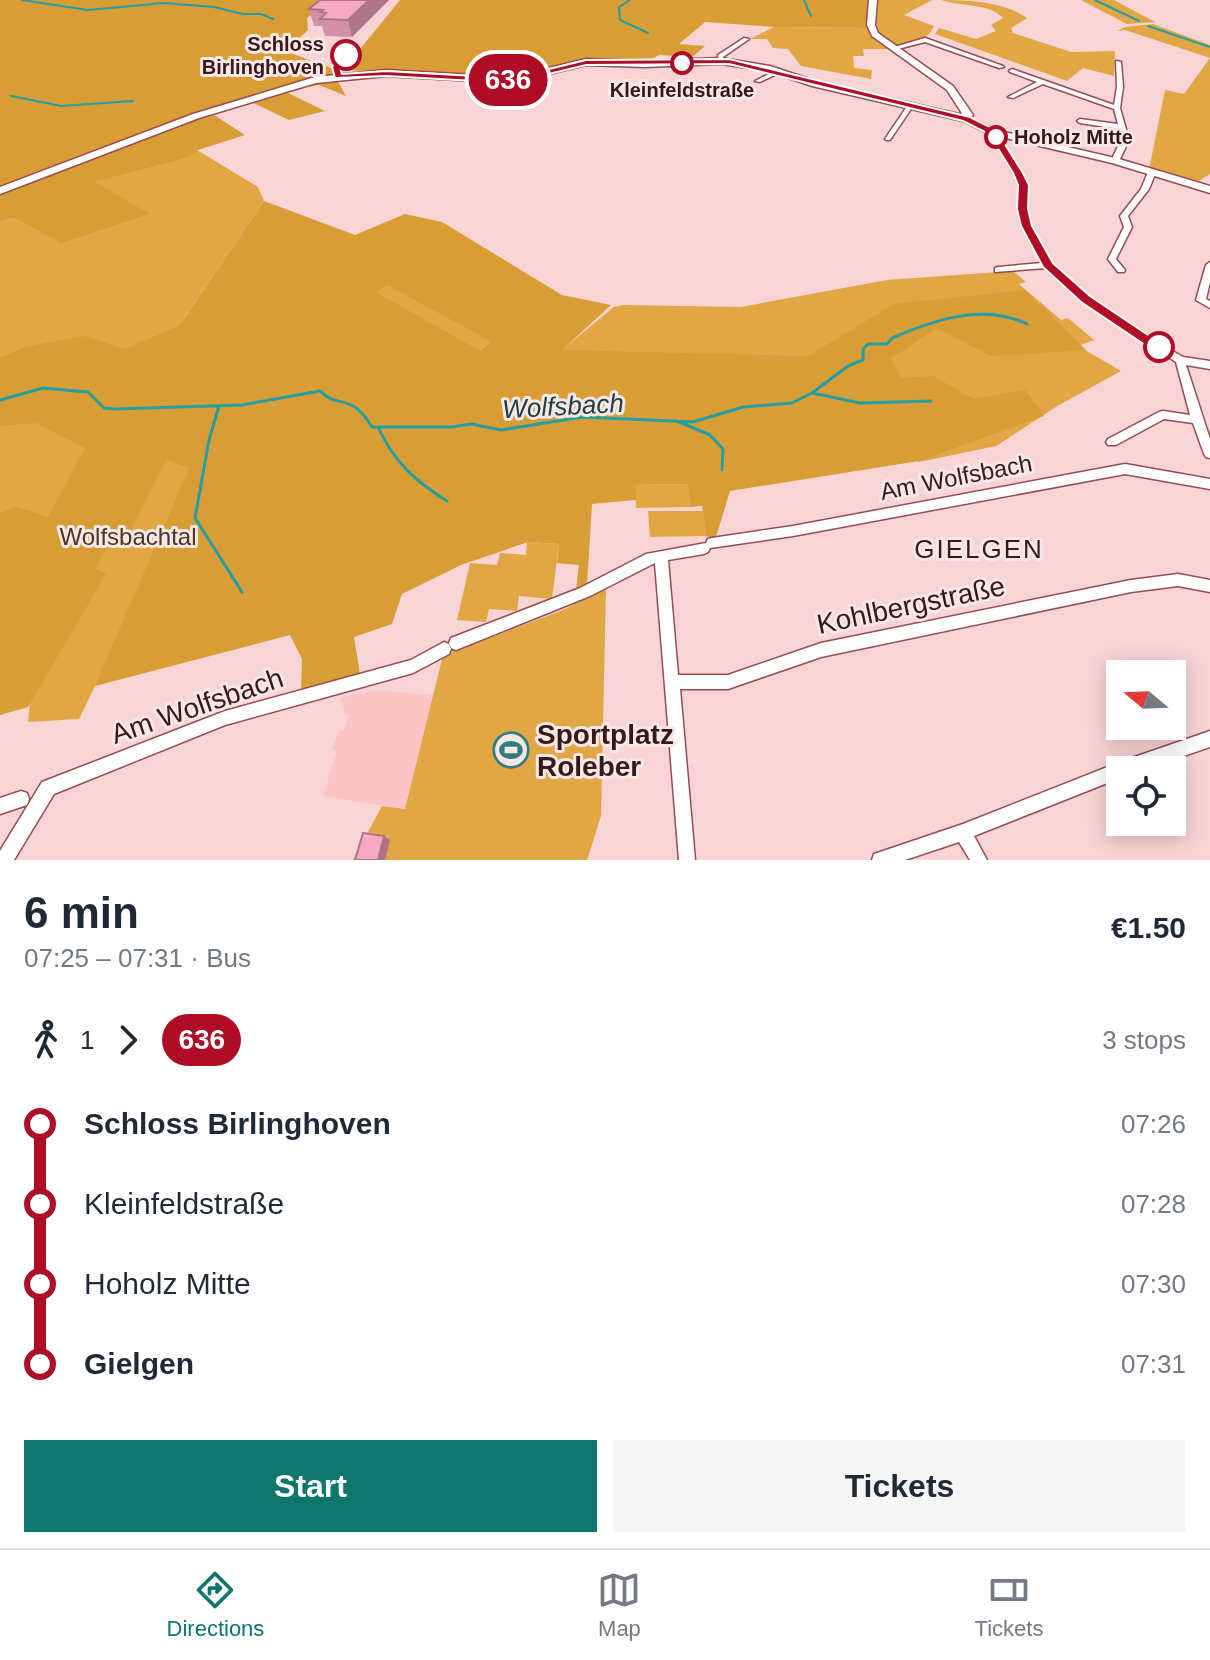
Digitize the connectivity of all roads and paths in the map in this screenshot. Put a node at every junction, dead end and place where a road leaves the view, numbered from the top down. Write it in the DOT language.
graph roads {
  1 [pos="873,0"];
  2 [pos="746,39"];
  3 [pos="893,48"];
  4 [pos="721,61"];
  5 [pos="1118,62"];
  6 [pos="1001,67"];
  7 [pos="779,71"];
  8 [pos="1012,71"];
  9 [pos="758,81"];
  10 [pos="1042,82"];
  11 [pos="1011,97"];
  12 [pos="910,106"];
  13 [pos="1117,108"];
  14 [pos="966,119"];
  15 [pos="1080,121"];
  16 [pos="1121,127"];
  17 [pos="993,132"];
  18 [pos="888,139"];
  19 [pos="1115,161"];
  20 [pos="1152,172"];
  21 [pos="1210,190"];
  22 [pos="0,191"];
  23 [pos="1048,265"];
  24 [pos="1210,265"];
  25 [pos="998,270"];
  26 [pos="1121,270"];
  27 [pos="1210,305"];
  28 [pos="1180,360"];
  29 [pos="1210,365"];
  30 [pos="1197,420"];
  31 [pos="1112,442"];
  32 [pos="1210,454"];
  33 [pos="1210,484"];
  34 [pos="661,556"];
  35 [pos="1210,586"];
  36 [pos="672,682"];
  37 [pos="1210,739"];
  38 [pos="1161,756"];
  39 [pos="1106,776"];
  40 [pos="21,799"];
  41 [pos="0,806"];
  42 [pos="963,832"];
  43 [pos="4,860"];
  44 [pos="687,860"];
  45 [pos="880,860"];
  46 [pos="979,860"];
  1 -- 3 [label="street"];
  2 -- 4 [label="street"];
  3 -- 6 [label="street"];
  3 -- 14 [label="street"];
  4 -- 7 [label="street"];
  4 -- 22 [label="street"];
  5 -- 13 [label="street"];
  7 -- 9 [label="street"];
  7 -- 12 [label="street"];
  8 -- 10 [label="street"];
  10 -- 11 [label="street"];
  10 -- 13 [label="street"];
  12 -- 14 [label="street"];
  12 -- 18 [label="street"];
  13 -- 16 [label="street"];
  14 -- 17 [label="street"];
  15 -- 16 [label="street"];
  16 -- 19 [label="street"];
  17 -- 19 [label="street"];
  17 -- 23 [label="street"];
  19 -- 20 [label="street"];
  20 -- 21 [label="street"];
  20 -- 26 [label="street"];
  23 -- 25 [label="street"];
  23 -- 28 [label="street"];
  24 -- 27 [label="street"];
  28 -- 29 [label="street"];
  28 -- 30 [label="street"];
  30 -- 31 [label="street"];
  30 -- 32 [label="street"];
  33 -- 34 [label="street, Am Wolfsbach"];
  34 -- 36 [label="street"];
  34 -- 43 [label="street, Am Wolfsbach"];
  35 -- 36 [label="street, Kohlbergstraße"];
  36 -- 44 [label="street"];
  37 -- 38 [label="street"];
  39 -- 42 [label="street"];
  40 -- 41 [label="street"];
  42 -- 45 [label="street"];
  42 -- 46 [label="street"];
}
